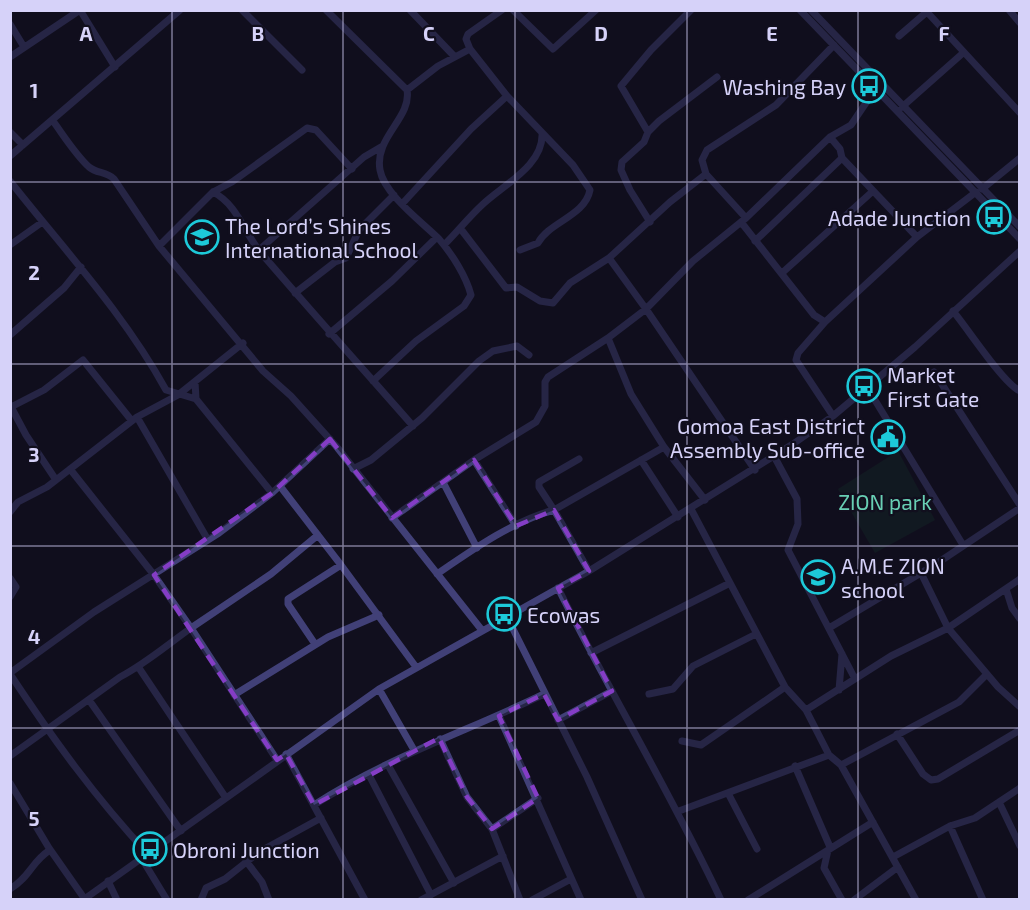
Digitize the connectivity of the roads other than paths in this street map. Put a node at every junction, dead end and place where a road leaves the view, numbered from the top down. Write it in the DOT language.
graph roads {
  1 [pos="180,10"];
  2 [pos="242,10"];
  3 [pos="326,10"];
  4 [pos="410,10"];
  5 [pos="502,10"];
  6 [pos="513,10"];
  7 [pos="596,10"];
  8 [pos="692,10"];
  9 [pos="800,10"];
  10 [pos="811,10"];
  11 [pos="825,10"];
  12 [pos="1009,10"];
  13 [pos="928,11"];
  14 [pos="814,20"];
  15 [pos="1020,23"];
  16 [pos="10,24"];
  17 [pos="899,36"];
  18 [pos="834,45"];
  19 [pos="24,47"];
  20 [pos="470,49"];
  21 [pos="963,53"];
  22 [pos="454,56"];
  23 [pos="10,57"];
  24 [pos="115,67"];
  25 [pos="302,70"];
  26 [pos="717,77"];
  27 [pos="876,88"];
  28 [pos="407,90"];
  29 [pos="507,96"];
  30 [pos="902,106"];
  31 [pos="1020,113"];
  32 [pos="53,121"];
  33 [pos="10,132"];
  34 [pos="648,132"];
  35 [pos="542,133"];
  36 [pos="830,137"];
  37 [pos="552,143"];
  38 [pos="23,145"];
  39 [pos="543,145"];
  40 [pos="381,147"];
  41 [pos="10,156"];
  42 [pos="842,158"];
  43 [pos="1020,158"];
  44 [pos="352,169"];
  45 [pos="706,174"];
  46 [pos="10,181"];
  47 [pos="979,190"];
  48 [pos="873,191"];
  49 [pos="213,192"];
  50 [pos="394,195"];
  51 [pos="402,204"];
  52 [pos="743,220"];
  53 [pos="650,222"];
  54 [pos="41,223"];
  55 [pos="1020,227"];
  56 [pos="460,228"];
  57 [pos="437,237"];
  58 [pos="917,237"];
  59 [pos="1020,238"];
  60 [pos="755,241"];
  61 [pos="10,245"];
  62 [pos="444,245"];
  63 [pos="159,246"];
  64 [pos="259,250"];
  65 [pos="520,250"];
  66 [pos="1020,251"];
  67 [pos="609,258"];
  68 [pos="81,267"];
  69 [pos="782,273"];
  70 [pos="296,293"];
  71 [pos="646,309"];
  72 [pos="953,311"];
  73 [pos="825,322"];
  74 [pos="329,334"];
  75 [pos="10,335"];
  76 [pos="608,338"];
  77 [pos="243,343"];
  78 [pos="529,354"];
  79 [pos="934,372"];
  80 [pos="373,381"];
  81 [pos="195,382"];
  82 [pos="867,387"];
  83 [pos="166,390"];
  84 [pos="1020,392"];
  85 [pos="178,395"];
  86 [pos="196,399"];
  87 [pos="159,405"];
  88 [pos="11,406"];
  89 [pos="833,416"];
  90 [pos="134,419"];
  91 [pos="412,426"];
  92 [pos="330,439"];
  93 [pos="664,447"];
  94 [pos="774,456"];
  95 [pos="579,459"];
  96 [pos="474,460"];
  97 [pos="641,460"];
  98 [pos="70,469"];
  99 [pos="354,469"];
  100 [pos="755,470"];
  101 [pos="56,480"];
  102 [pos="444,484"];
  103 [pos="280,486"];
  104 [pos="272,493"];
  105 [pos="705,501"];
  106 [pos="1020,506"];
  107 [pos="691,509"];
  108 [pos="554,510"];
  109 [pos="10,512"];
  110 [pos="392,518"];
  111 [pos="678,518"];
  112 [pos="516,526"];
  113 [pos="956,534"];
  114 [pos="318,535"];
  115 [pos="976,536"];
  116 [pos="208,540"];
  117 [pos="963,545"];
  118 [pos="477,548"];
  119 [pos="342,565"];
  120 [pos="589,571"];
  121 [pos="921,573"];
  122 [pos="437,574"];
  123 [pos="154,575"];
  124 [pos="10,578"];
  125 [pos="1020,579"];
  126 [pos="728,584"];
  127 [pos="558,588"];
  128 [pos="1005,589"];
  129 [pos="10,597"];
  130 [pos="379,615"];
  131 [pos="506,615"];
  132 [pos="185,619"];
  133 [pos="1020,619"];
  134 [pos="191,628"];
  135 [pos="829,628"];
  136 [pos="948,628"];
  137 [pos="481,629"];
  138 [pos="756,634"];
  139 [pos="178,637"];
  140 [pos="315,644"];
  141 [pos="591,653"];
  142 [pos="842,654"];
  143 [pos="416,667"];
  144 [pos="139,668"];
  145 [pos="10,673"];
  146 [pos="987,674"];
  147 [pos="855,679"];
  148 [pos="785,687"];
  149 [pos="379,689"];
  150 [pos="839,690"];
  151 [pos="612,691"];
  152 [pos="544,694"];
  153 [pos="650,694"];
  154 [pos="234,695"];
  155 [pos="89,700"];
  156 [pos="1020,708"];
  157 [pos="806,710"];
  158 [pos="499,716"];
  159 [pos="558,720"];
  160 [pos="1020,730"];
  161 [pos="48,731"];
  162 [pos="897,734"];
  163 [pos="440,740"];
  164 [pos="682,741"];
  165 [pos="414,750"];
  166 [pos="286,754"];
  167 [pos="829,755"];
  168 [pos="10,756"];
  169 [pos="277,760"];
  170 [pos="388,765"];
  171 [pos="841,765"];
  172 [pos="795,766"];
  173 [pos="369,775"];
  174 [pos="10,783"];
  175 [pos="1020,788"];
  176 [pos="13,793"];
  177 [pos="728,793"];
  178 [pos="226,798"];
  179 [pos="538,798"];
  180 [pos="999,802"];
  181 [pos="314,805"];
  182 [pos="679,811"];
  183 [pos="321,818"];
  184 [pos="873,822"];
  185 [pos="950,826"];
  186 [pos="492,829"];
  187 [pos="181,831"];
  188 [pos="1020,846"];
  189 [pos="757,849"];
  190 [pos="829,849"];
  191 [pos="50,850"];
  192 [pos="145,856"];
  193 [pos="503,856"];
  194 [pos="893,857"];
  195 [pos="246,861"];
  196 [pos="898,867"];
  197 [pos="571,879"];
  198 [pos="108,881"];
  199 [pos="454,883"];
  200 [pos="10,888"];
  201 [pos="431,895"];
  202 [pos="83,899"];
  203 [pos="117,900"];
  204 [pos="167,900"];
  205 [pos="201,900"];
  206 [pos="268,900"];
  207 [pos="365,900"];
  208 [pos="421,900"];
  209 [pos="520,900"];
  210 [pos="532,900"];
  211 [pos="580,900"];
  212 [pos="642,900"];
  213 [pos="721,900"];
  214 [pos="748,900"];
  215 [pos="842,900"];
  216 [pos="854,900"];
  217 [pos="916,900"];
  218 [pos="983,900"];
  1 -- 24 [label="street"];
  2 -- 25 [label="street"];
  3 -- 28 [label="street"];
  4 -- 22 [label="street"];
  5 -- 20 [label="street"];
  6 -- 7 [label="street"];
  8 -- 34 [label="street"];
  9 -- 14 [label="street"];
  10 -- 14 [label="street"];
  11 -- 14 [label="street"];
  12 -- 15 [label="street"];
  13 -- 17 [label="street"];
  13 -- 21 [label="street"];
  14 -- 18 [label="street"];
  14 -- 30 [label="street"];
  16 -- 19 [label="street"];
  18 -- 27 [label="street"];
  18 -- 45 [label="street"];
  19 -- 23 [label="street"];
  19 -- 24 [label="street"];
  20 -- 22 [label="street"];
  20 -- 29 [label="street"];
  21 -- 30 [label="street"];
  21 -- 31 [label="street"];
  22 -- 28 [label="street"];
  24 -- 32 [label="street"];
  26 -- 34 [label="street"];
  27 -- 36 [label="street"];
  27 -- 47 [label="street"];
  28 -- 40 [label="street"];
  29 -- 35 [label="street"];
  29 -- 51 [label="street"];
  30 -- 47 [label="street"];
  32 -- 38 [label="street"];
  32 -- 63 [label="street"];
  33 -- 38 [label="street"];
  34 -- 53 [label="street"];
  35 -- 37 [label="street"];
  35 -- 39 [label="street"];
  36 -- 42 [label="street"];
  36 -- 52 [label="street"];
  37 -- 39 [label="street"];
  37 -- 65 [label="street"];
  38 -- 41 [label="street"];
  39 -- 56 [label="street"];
  40 -- 44 [label="street"];
  40 -- 50 [label="street"];
  42 -- 48 [label="street"];
  42 -- 60 [label="street"];
  43 -- 47 [label="street"];
  44 -- 49 [label="street"];
  44 -- 64 [label="street"];
  45 -- 52 [label="street"];
  45 -- 53 [label="street"];
  46 -- 54 [label="street"];
  47 -- 55 [label="street"];
  47 -- 58 [label="street"];
  47 -- 59 [label="street"];
  48 -- 58 [label="street"];
  48 -- 69 [label="street"];
  49 -- 63 [label="street"];
  49 -- 64 [label="street"];
  50 -- 51 [label="street"];
  50 -- 70 [label="street"];
  51 -- 57 [label="street"];
  52 -- 60 [label="street"];
  52 -- 71 [label="street"];
  53 -- 67 [label="street"];
  54 -- 61 [label="street"];
  54 -- 68 [label="street"];
  56 -- 62 [label="street"];
  56 -- 67 [label="street"];
  57 -- 62 [label="street"];
  57 -- 74 [label="street"];
  58 -- 73 [label="street"];
  60 -- 69 [label="street"];
  62 -- 80 [label="street"];
  63 -- 77 [label="street"];
  64 -- 70 [label="street"];
  66 -- 72 [label="street"];
  67 -- 71 [label="street"];
  68 -- 75 [label="street"];
  68 -- 83 [label="street"];
  69 -- 73 [label="street"];
  70 -- 74 [label="street"];
  71 -- 76 [label="street"];
  71 -- 100 [label="street"];
  72 -- 82 [label="street"];
  72 -- 84 [label="street"];
  73 -- 89 [label="street"];
  74 -- 80 [label="street"];
  76 -- 93 [label="street"];
  76 -- 96 [label="street"];
  77 -- 81 [label="street"];
  77 -- 92 [label="street"];
  78 -- 91 [label="street"];
  79 -- 106 [label="street"];
  80 -- 91 [label="street"];
  81 -- 85 [label="street"];
  81 -- 86 [label="street"];
  82 -- 89 [label="street"];
  82 -- 113 [label="street"];
  83 -- 85 [label="street"];
  83 -- 87 [label="street"];
  85 -- 86 [label="street"];
  85 -- 87 [label="street"];
  86 -- 104 [label="street"];
  87 -- 90 [label="street"];
  88 -- 90 [label="street"];
  88 -- 101 [label="street"];
  89 -- 94 [label="street"];
  90 -- 98 [label="street"];
  90 -- 116 [label="street"];
  91 -- 99 [label="street"];
  92 -- 99 [label="street"];
  92 -- 103 [label="street"];
  93 -- 97 [label="street"];
  93 -- 105 [label="street"];
  94 -- 100 [label="street"];
  94 -- 135 [label="street"];
  95 -- 108 [label="street"];
  96 -- 102 [label="street"];
  96 -- 112 [label="street"];
  97 -- 108 [label="street"];
  97 -- 111 [label="street"];
  98 -- 101 [label="street"];
  98 -- 123 [label="street"];
  99 -- 110 [label="street"];
  100 -- 105 [label="street"];
  101 -- 109 [label="street"];
  102 -- 110 [label="street"];
  102 -- 118 [label="street"];
  103 -- 104 [label="street"];
  103 -- 114 [label="street"];
  104 -- 116 [label="street"];
  105 -- 107 [label="street"];
  106 -- 115 [label="street"];
  107 -- 111 [label="street"];
  107 -- 126 [label="street"];
  108 -- 112 [label="street"];
  108 -- 120 [label="street"];
  110 -- 122 [label="street"];
  111 -- 120 [label="street"];
  112 -- 118 [label="street"];
  113 -- 115 [label="street"];
  113 -- 117 [label="street"];
  114 -- 119 [label="street"];
  114 -- 134 [label="street"];
  115 -- 117 [label="street"];
  116 -- 123 [label="street"];
  117 -- 121 [label="street"];
  118 -- 122 [label="street"];
  119 -- 130 [label="street"];
  119 -- 140 [label="street"];
  120 -- 127 [label="street"];
  121 -- 135 [label="street"];
  121 -- 136 [label="street"];
  122 -- 137 [label="street"];
  123 -- 132 [label="street"];
  123 -- 145 [label="street"];
  124 -- 129 [label="street"];
  125 -- 128 [label="street"];
  126 -- 138 [label="street"];
  126 -- 141 [label="street"];
  127 -- 131 [label="street"];
  127 -- 141 [label="street"];
  128 -- 133 [label="street"];
  128 -- 136 [label="street"];
  130 -- 140 [label="street"];
  130 -- 143 [label="street"];
  131 -- 137 [label="street"];
  131 -- 152 [label="street"];
  132 -- 134 [label="street"];
  132 -- 139 [label="street"];
  134 -- 139 [label="street"];
  134 -- 154 [label="street"];
  135 -- 142 [label="street"];
  136 -- 146 [label="street"];
  136 -- 147 [label="street"];
  137 -- 143 [label="street"];
  138 -- 148 [label="street"];
  138 -- 153 [label="street"];
  139 -- 144 [label="street"];
  140 -- 154 [label="street"];
  141 -- 151 [label="street"];
  142 -- 147 [label="street"];
  142 -- 150 [label="street"];
  143 -- 149 [label="street"];
  144 -- 155 [label="street"];
  144 -- 178 [label="street"];
  145 -- 161 [label="street"];
  146 -- 156 [label="street"];
  146 -- 162 [label="street"];
  147 -- 150 [label="street"];
  148 -- 157 [label="street"];
  148 -- 164 [label="street"];
  149 -- 165 [label="street"];
  149 -- 166 [label="street"];
  150 -- 157 [label="street"];
  151 -- 159 [label="street"];
  151 -- 182 [label="street"];
  152 -- 158 [label="street"];
  152 -- 159 [label="street"];
  154 -- 169 [label="street"];
  155 -- 161 [label="street"];
  155 -- 187 [label="street"];
  157 -- 167 [label="street"];
  158 -- 163 [label="street"];
  158 -- 179 [label="street"];
  159 -- 212 [label="street"];
  160 -- 162 [label="street"];
  161 -- 168 [label="street"];
  161 -- 192 [label="street"];
  162 -- 171 [label="street"];
  163 -- 165 [label="street"];
  163 -- 186 [label="street"];
  165 -- 170 [label="street"];
  166 -- 169 [label="street"];
  166 -- 181 [label="street"];
  167 -- 171 [label="street"];
  167 -- 172 [label="street"];
  169 -- 178 [label="street"];
  170 -- 173 [label="street"];
  170 -- 199 [label="street"];
  171 -- 184 [label="street"];
  172 -- 177 [label="street"];
  172 -- 190 [label="street"];
  173 -- 181 [label="street"];
  173 -- 201 [label="street"];
  174 -- 176 [label="street"];
  175 -- 180 [label="street"];
  176 -- 191 [label="street"];
  177 -- 182 [label="street"];
  177 -- 189 [label="street"];
  178 -- 187 [label="street"];
  179 -- 186 [label="street"];
  179 -- 197 [label="street"];
  180 -- 185 [label="street"];
  180 -- 188 [label="street"];
  181 -- 183 [label="street"];
  182 -- 213 [label="street"];
  183 -- 195 [label="street"];
  183 -- 207 [label="street"];
  184 -- 190 [label="street"];
  184 -- 194 [label="street"];
  185 -- 194 [label="street"];
  185 -- 218 [label="street"];
  186 -- 193 [label="street"];
  187 -- 192 [label="street"];
  190 -- 214 [label="street"];
  190 -- 215 [label="street"];
  191 -- 200 [label="street"];
  191 -- 202 [label="street"];
  192 -- 198 [label="street"];
  192 -- 204 [label="street"];
  193 -- 199 [label="street"];
  193 -- 209 [label="street"];
  194 -- 196 [label="street"];
  195 -- 205 [label="street"];
  195 -- 206 [label="street"];
  196 -- 216 [label="street"];
  196 -- 217 [label="street"];
  197 -- 210 [label="street"];
  197 -- 211 [label="street"];
  198 -- 202 [label="street"];
  198 -- 203 [label="street"];
  199 -- 201 [label="street"];
  201 -- 208 [label="street"];
}
